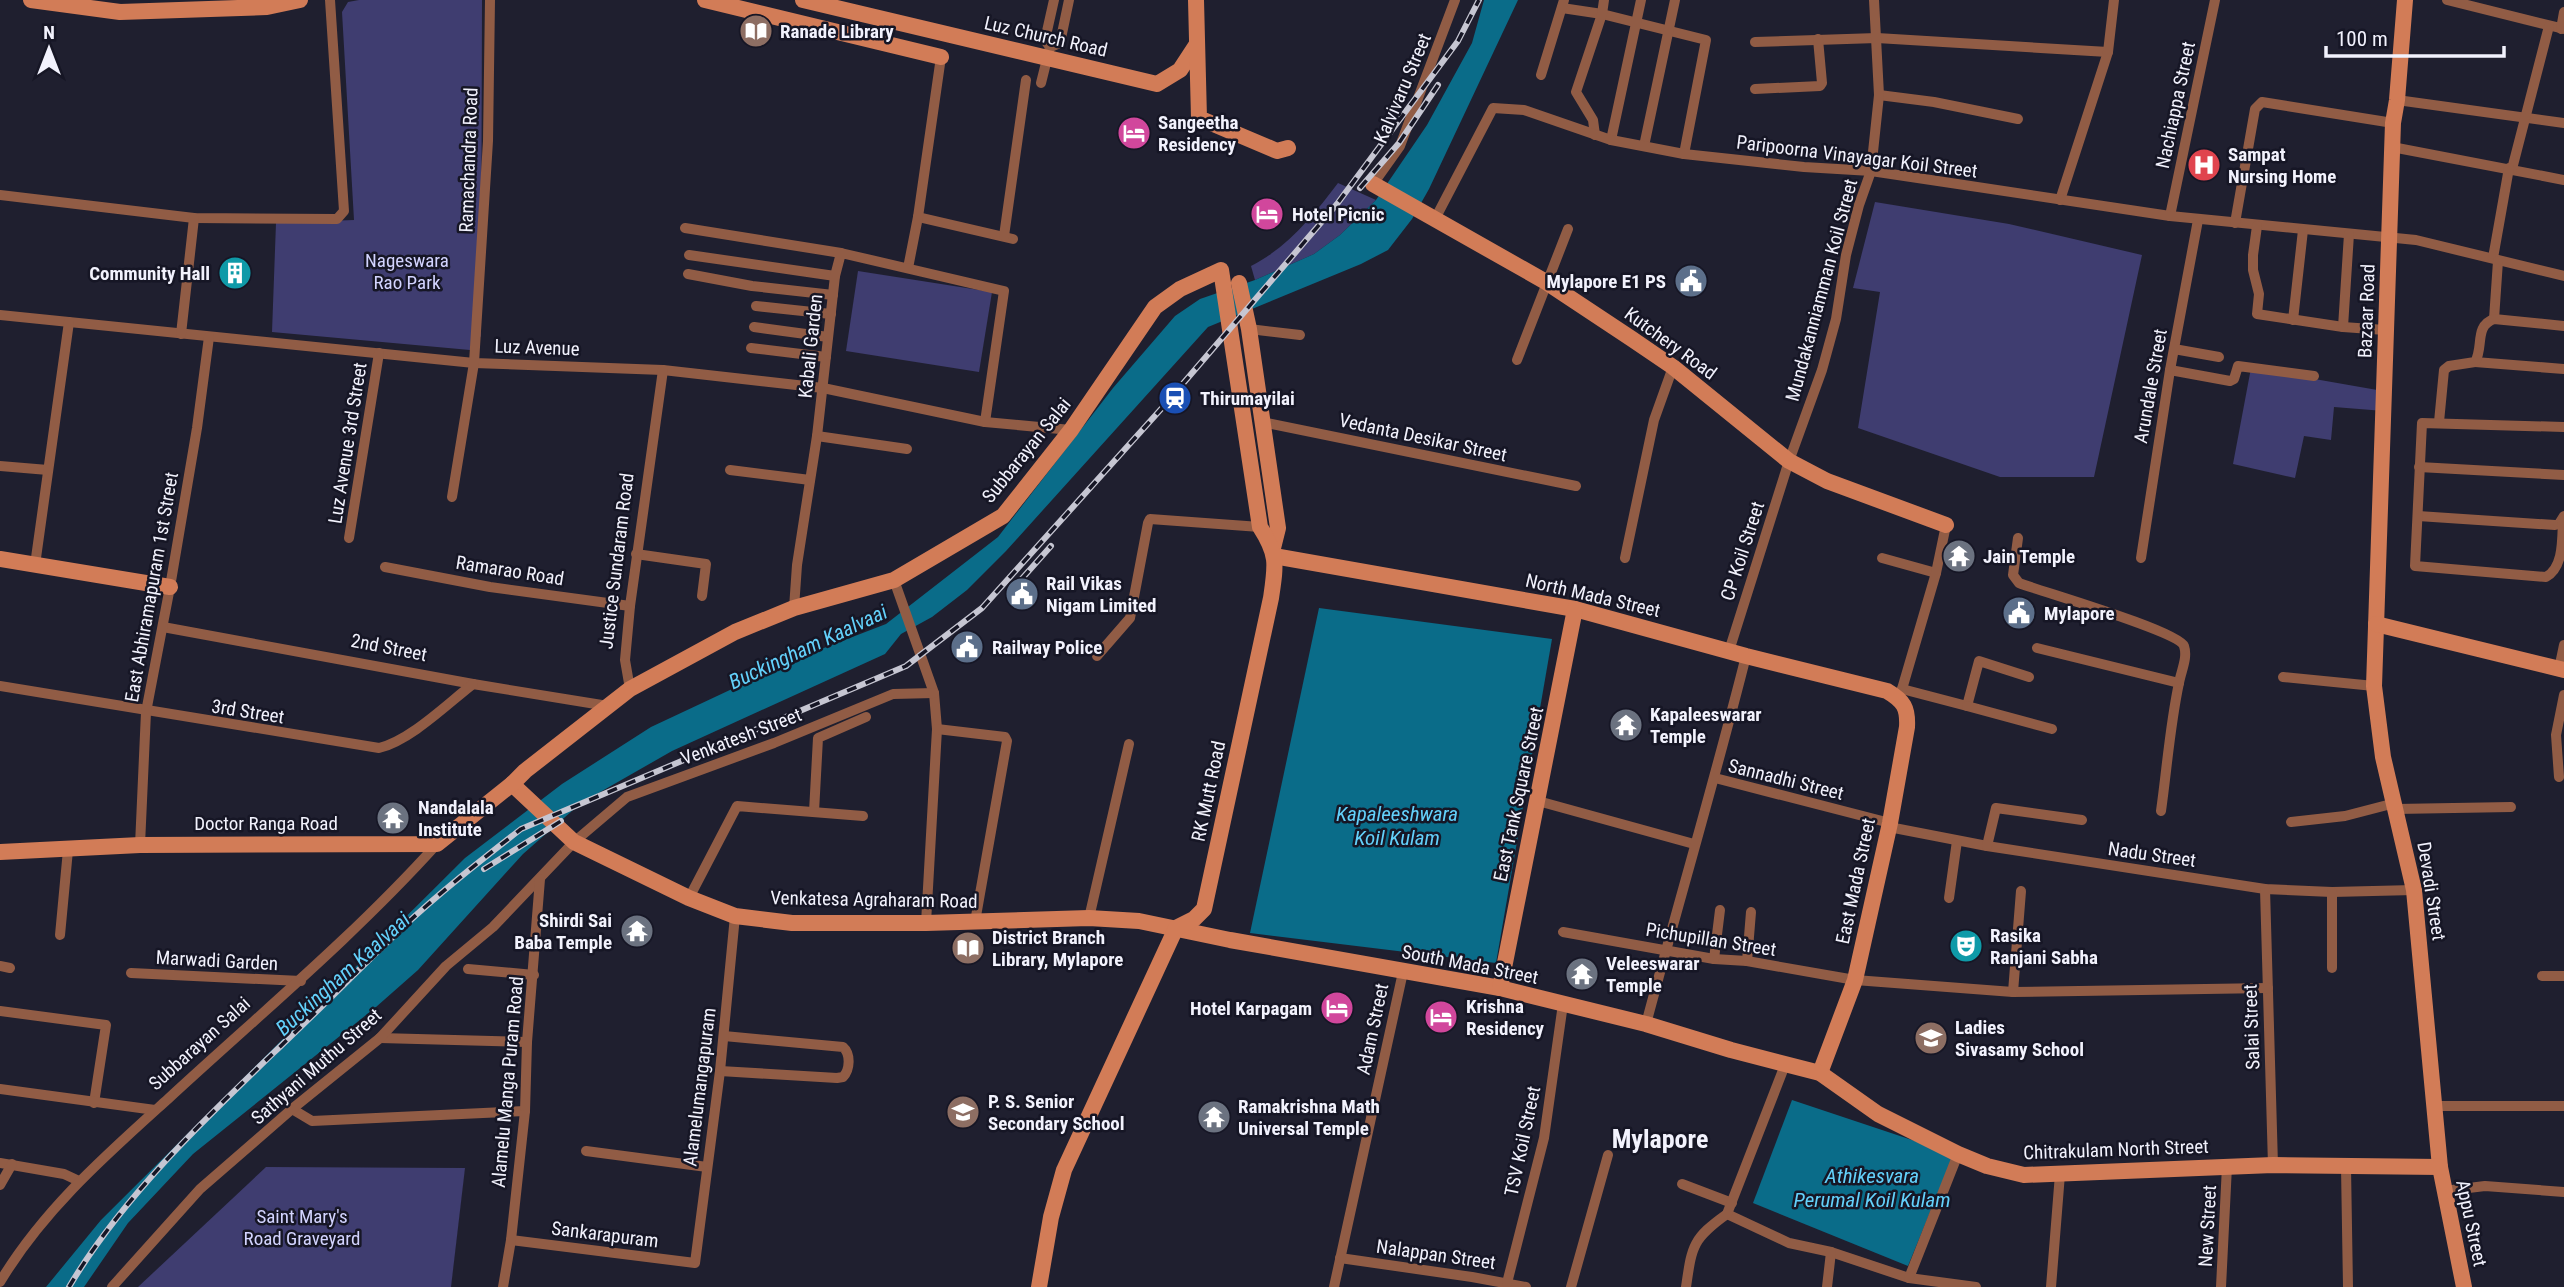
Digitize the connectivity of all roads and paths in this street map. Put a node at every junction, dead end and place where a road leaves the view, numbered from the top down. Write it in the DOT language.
graph roads {
  1 [pos="31,0"];
  2 [pos="300,0"];
  3 [pos="330,0"];
  4 [pos="490,0"];
  5 [pos="705,0"];
  6 [pos="803,0"];
  7 [pos="1054,0"];
  8 [pos="1069,0"];
  9 [pos="1196,0"];
  10 [pos="1455,0"];
  11 [pos="1604,0"];
  12 [pos="1641,0"];
  13 [pos="1675,0"];
  14 [pos="1874,0"];
  15 [pos="2114,0"];
  16 [pos="2214,0"];
  17 [pos="2405,0"];
  18 [pos="2448,0"];
  19 [pos="1563,4"];
  20 [pos="837,8"];
  21 [pos="2564,12"];
  22 [pos="1602,14"];
  23 [pos="1637,23"];
  24 [pos="2558,28"];
  25 [pos="832,31"];
  26 [pos="1669,31"];
  27 [pos="1877,38"];
  28 [pos="1818,39"];
  29 [pos="1755,42"];
  30 [pos="1197,44"];
  31 [pos="2108,52"];
  32 [pos="1048,53"];
  33 [pos="941,57"];
  34 [pos="1541,75"];
  35 [pos="1026,80"];
  36 [pos="1041,83"];
  37 [pos="1755,89"];
  38 [pos="1879,95"];
  39 [pos="2397,100"];
  40 [pos="2526,118"];
  41 [pos="2018,120"];
  42 [pos="2393,123"];
  43 [pos="2564,123"];
  44 [pos="1595,135"];
  45 [pos="1611,140"];
  46 [pos="1644,146"];
  47 [pos="2392,146"];
  48 [pos="1288,148"];
  49 [pos="1684,154"];
  50 [pos="2511,168"];
  51 [pos="1871,171"];
  52 [pos="2564,180"];
  53 [pos="1377,187"];
  54 [pos="0,195"];
  55 [pos="2060,200"];
  56 [pos="2170,216"];
  57 [pos="918,217"];
  58 [pos="1431,217"];
  59 [pos="194,218"];
  60 [pos="2198,220"];
  61 [pos="2235,223"];
  62 [pos="2257,226"];
  63 [pos="685,228"];
  64 [pos="1567,229"];
  65 [pos="2303,230"];
  66 [pos="2349,234"];
  67 [pos="2389,237"];
  68 [pos="841,253"];
  69 [pos="689,255"];
  70 [pos="2496,259"];
  71 [pos="908,268"];
  72 [pos="688,274"];
  73 [pos="835,276"];
  74 [pos="2564,276"];
  75 [pos="1546,282"];
  76 [pos="1232,286"];
  77 [pos="833,295"];
  78 [pos="757,306"];
  79 [pos="831,314"];
  80 [pos="0,315"];
  81 [pos="2494,319"];
  82 [pos="2293,320"];
  83 [pos="69,323"];
  84 [pos="2564,326"];
  85 [pos="754,327"];
  86 [pos="1249,327"];
  87 [pos="2343,327"];
  88 [pos="2385,330"];
  89 [pos="181,334"];
  90 [pos="1300,335"];
  91 [pos="209,337"];
  92 [pos="828,337"];
  93 [pos="751,348"];
  94 [pos="2174,349"];
  95 [pos="379,353"];
  96 [pos="826,357"];
  97 [pos="2219,357"];
  98 [pos="1517,360"];
  99 [pos="2475,362"];
  100 [pos="474,363"];
  101 [pos="1673,367"];
  102 [pos="2564,369"];
  103 [pos="663,370"];
  104 [pos="2170,370"];
  105 [pos="2314,376"];
  106 [pos="823,388"];
  107 [pos="985,422"];
  108 [pos="1262,422"];
  109 [pos="2439,422"];
  110 [pos="2564,427"];
  111 [pos="1071,430"];
  112 [pos="817,436"];
  113 [pos="907,449"];
  114 [pos="1789,461"];
  115 [pos="0,466"];
  116 [pos="2420,467"];
  117 [pos="48,470"];
  118 [pos="730,470"];
  119 [pos="2564,475"];
  120 [pos="810,480"];
  121 [pos="1576,486"];
  122 [pos="452,497"];
  123 [pos="2418,516"];
  124 [pos="2563,516"];
  125 [pos="1947,526"];
  126 [pos="1260,527"];
  127 [pos="349,538"];
  128 [pos="2018,538"];
  129 [pos="1274,552"];
  130 [pos="636,554"];
  131 [pos="1625,558"];
  132 [pos="1882,558"];
  133 [pos="2141,558"];
  134 [pos="0,559"];
  135 [pos="35,565"];
  136 [pos="385,567"];
  137 [pos="1936,573"];
  138 [pos="896,586"];
  139 [pos="170,587"];
  140 [pos="702,596"];
  141 [pos="630,606"];
  142 [pos="794,608"];
  143 [pos="1576,609"];
  144 [pos="2376,624"];
  145 [pos="163,627"];
  146 [pos="2564,645"];
  147 [pos="2037,648"];
  148 [pos="1729,651"];
  149 [pos="1097,656"];
  150 [pos="1746,656"];
  151 [pos="2562,669"];
  152 [pos="2029,677"];
  153 [pos="2283,677"];
  154 [pos="2179,683"];
  155 [pos="473,684"];
  156 [pos="0,686"];
  157 [pos="2374,686"];
  158 [pos="630,689"];
  159 [pos="932,689"];
  160 [pos="1899,693"];
  161 [pos="2564,695"];
  162 [pos="608,706"];
  163 [pos="1967,706"];
  164 [pos="146,712"];
  165 [pos="866,717"];
  166 [pos="937,729"];
  167 [pos="2052,729"];
  168 [pos="1129,744"];
  169 [pos="2559,777"];
  170 [pos="1715,778"];
  171 [pos="512,784"];
  172 [pos="1538,801"];
  173 [pos="2396,806"];
  174 [pos="2511,807"];
  175 [pos="2161,811"];
  176 [pos="814,812"];
  177 [pos="863,816"];
  178 [pos="2082,820"];
  179 [pos="2291,822"];
  180 [pos="1889,825"];
  181 [pos="1957,841"];
  182 [pos="575,842"];
  183 [pos="437,844"];
  184 [pos="1694,844"];
  185 [pos="140,845"];
  186 [pos="1987,846"];
  187 [pos="68,850"];
  188 [pos="0,852"];
  189 [pos="540,879"];
  190 [pos="2265,889"];
  191 [pos="2414,890"];
  192 [pos="2021,891"];
  193 [pos="2332,892"];
  194 [pos="689,898"];
  195 [pos="1949,898"];
  196 [pos="1720,910"];
  197 [pos="1751,912"];
  198 [pos="735,916"];
  199 [pos="1089,918"];
  200 [pos="975,922"];
  201 [pos="926,923"];
  202 [pos="1176,928"];
  203 [pos="1563,932"];
  204 [pos="60,935"];
  205 [pos="1230,940"];
  206 [pos="1666,950"];
  207 [pos="1714,959"];
  208 [pos="1747,961"];
  209 [pos="2332,968"];
  210 [pos="468,969"];
  211 [pos="1403,972"];
  212 [pos="131,973"];
  213 [pos="534,975"];
  214 [pos="2542,976"];
  215 [pos="2564,976"];
  216 [pos="1855,980"];
  217 [pos="301,981"];
  218 [pos="1500,988"];
  219 [pos="2268,988"];
  220 [pos="2013,992"];
  221 [pos="1563,1004"];
  222 [pos="0,1011"];
  223 [pos="1646,1024"];
  224 [pos="724,1036"];
  225 [pos="380,1038"];
  226 [pos="527,1042"];
  227 [pos="1785,1065"];
  228 [pos="720,1071"];
  229 [pos="1820,1073"];
  230 [pos="0,1089"];
  231 [pos="94,1103"];
  232 [pos="2433,1106"];
  233 [pos="2564,1106"];
  234 [pos="155,1110"];
  235 [pos="292,1110"];
  236 [pos="525,1111"];
  237 [pos="586,1152"];
  238 [pos="1958,1154"];
  239 [pos="1608,1156"];
  240 [pos="0,1163"];
  241 [pos="12,1164"];
  242 [pos="2273,1165"];
  243 [pos="2227,1166"];
  244 [pos="707,1167"];
  245 [pos="2346,1167"];
  246 [pos="2440,1167"];
  247 [pos="2060,1174"];
  248 [pos="79,1181"];
  249 [pos="1682,1184"];
  250 [pos="0,1185"];
  251 [pos="2444,1191"];
  252 [pos="2564,1192"];
  253 [pos="1732,1203"];
  254 [pos="1727,1214"];
  255 [pos="510,1240"];
  256 [pos="1831,1252"];
  257 [pos="1340,1258"];
  258 [pos="695,1263"];
  259 [pos="1909,1278"];
  260 [pos="0,1282"];
  261 [pos="1500,1284"];
  262 [pos="1945,1285"];
  263 [pos="112,1287"];
  264 [pos="503,1287"];
  265 [pos="1039,1287"];
  266 [pos="1334,1287"];
  267 [pos="1526,1287"];
  268 [pos="1571,1287"];
  269 [pos="1686,1287"];
  270 [pos="1827,1287"];
  271 [pos="1976,1287"];
  272 [pos="2051,1287"];
  273 [pos="2221,1287"];
  274 [pos="2348,1287"];
  275 [pos="2464,1287"];
  1 -- 2 [label="street"];
  3 -- 59 [label="street"];
  4 -- 100 [label="street, Ramachandra Road"];
  5 -- 25 [label="street"];
  6 -- 20 [label="street, Luz Church Road"];
  7 -- 32 [label="street"];
  8 -- 32 [label="street"];
  9 -- 30 [label="street"];
  10 -- 53 [label="street, Kalvivaru Street"];
  11 -- 22 [label="street"];
  12 -- 23 [label="street"];
  13 -- 26 [label="street"];
  14 -- 27 [label="street, Mundakanniamman Koil Street"];
  15 -- 31 [label="street"];
  16 -- 56 [label="street, Nachiappa Street"];
  17 -- 39 [label="street, Bazaar Road"];
  18 -- 24 [label="street"];
  19 -- 22 [label="street"];
  19 -- 34 [label="street"];
  20 -- 25 [label="street"];
  20 -- 32 [label="street, Luz Church Road"];
  21 -- 24 [label="street"];
  22 -- 23 [label="street"];
  22 -- 44 [label="street"];
  23 -- 26 [label="street"];
  23 -- 45 [label="street"];
  24 -- 40 [label="street"];
  25 -- 33 [label="street"];
  26 -- 46 [label="street"];
  26 -- 49 [label="street"];
  27 -- 28 [label="street"];
  27 -- 31 [label="street"];
  27 -- 38 [label="street, Mundakanniamman Koil Street"];
  28 -- 29 [label="street"];
  28 -- 37 [label="street"];
  30 -- 32 [label="street, Luz Church Road"];
  30 -- 48 [label="street"];
  31 -- 55 [label="street"];
  32 -- 36 [label="street"];
  33 -- 57 [label="street"];
  35 -- 57 [label="street"];
  38 -- 41 [label="street"];
  38 -- 51 [label="street, Mundakanniamman Koil Street"];
  39 -- 40 [label="street"];
  39 -- 42 [label="street, Bazaar Road"];
  40 -- 43 [label="street"];
  40 -- 50 [label="street"];
  42 -- 47 [label="street, Bazaar Road"];
  42 -- 61 [label="street"];
  44 -- 45 [label="street, Paripoorna Vinayagar Koil Street"];
  44 -- 58 [label="street, Paripoorna Vinayagar Koil Street"];
  45 -- 46 [label="street, Paripoorna Vinayagar Koil Street"];
  46 -- 49 [label="street, Paripoorna Vinayagar Koil Street"];
  47 -- 50 [label="street"];
  47 -- 67 [label="street, Bazaar Road"];
  49 -- 51 [label="street, Paripoorna Vinayagar Koil Street"];
  50 -- 52 [label="street"];
  50 -- 70 [label="street"];
  51 -- 55 [label="street, Paripoorna Vinayagar Koil Street"];
  51 -- 114 [label="street, Mundakanniamman Koil Street"];
  53 -- 58 [label="street, Kutchery Road"];
  54 -- 59 [label="street"];
  55 -- 56 [label="street, Paripoorna Vinayagar Koil Street"];
  56 -- 60 [label="street, Paripoorna Vinayagar Koil Street"];
  57 -- 71 [label="street"];
  58 -- 75 [label="street, Kutchery Road"];
  59 -- 89 [label="street"];
  60 -- 61 [label="street, Paripoorna Vinayagar Koil Street"];
  60 -- 94 [label="street, Arundale Street"];
  61 -- 62 [label="street, Paripoorna Vinayagar Koil Street"];
  62 -- 65 [label="street, Paripoorna Vinayagar Koil Street"];
  62 -- 82 [label="street"];
  63 -- 68 [label="street"];
  64 -- 75 [label="street"];
  65 -- 66 [label="street, Paripoorna Vinayagar Koil Street"];
  65 -- 82 [label="street"];
  66 -- 67 [label="street, Paripoorna Vinayagar Koil Street"];
  66 -- 87 [label="street"];
  67 -- 70 [label="street, Paripoorna Vinayagar Koil Street"];
  67 -- 88 [label="street, Bazaar Road"];
  68 -- 71 [label="street"];
  68 -- 73 [label="street, Kabali Garden"];
  69 -- 73 [label="street"];
  70 -- 74 [label="street, Paripoorna Vinayagar Koil Street"];
  70 -- 81 [label="street"];
  71 -- 107 [label="street"];
  72 -- 77 [label="street"];
  73 -- 77 [label="street, Kabali Garden"];
  75 -- 98 [label="street"];
  75 -- 101 [label="street, Kutchery Road"];
  76 -- 86 [label="street"];
  76 -- 111 [label="street, Subbarayan Salai"];
  76 -- 126 [label="street"];
  77 -- 79 [label="street, Kabali Garden"];
  78 -- 79 [label="street"];
  79 -- 92 [label="street, Kabali Garden"];
  80 -- 83 [label="street, Luz Avenue"];
  81 -- 84 [label="street"];
  81 -- 99 [label="street"];
  82 -- 87 [label="street"];
  83 -- 89 [label="street, Luz Avenue"];
  83 -- 117 [label="street"];
  85 -- 92 [label="street"];
  86 -- 90 [label="street"];
  86 -- 108 [label="street, RK Mutt Road"];
  87 -- 88 [label="street"];
  88 -- 144 [label="street, Bazaar Road"];
  89 -- 91 [label="street, Luz Avenue"];
  91 -- 95 [label="street, Luz Avenue"];
  91 -- 139 [label="street, East Abhiramapuram 1st Street"];
  92 -- 96 [label="street, Kabali Garden"];
  93 -- 96 [label="street"];
  94 -- 97 [label="street"];
  94 -- 104 [label="street, Arundale Street"];
  95 -- 100 [label="street, Luz Avenue"];
  95 -- 127 [label="street, Luz Avenue 3rd Street"];
  96 -- 106 [label="street, Kabali Garden"];
  99 -- 102 [label="street"];
  99 -- 109 [label="street"];
  100 -- 103 [label="street, Luz Avenue"];
  100 -- 122 [label="street, Ramachandra Road"];
  101 -- 114 [label="street, Kutchery Road"];
  101 -- 131 [label="street"];
  103 -- 106 [label="street, Luz Avenue"];
  103 -- 130 [label="street, Justice Sundaram Road"];
  104 -- 105 [label="street"];
  104 -- 133 [label="street, Arundale Street"];
  106 -- 107 [label="street, Luz Avenue"];
  106 -- 112 [label="street, Kabali Garden"];
  107 -- 111 [label="street, Luz Avenue"];
  108 -- 121 [label="street, Vedanta Desikar Street"];
  108 -- 129 [label="street, RK Mutt Road"];
  109 -- 110 [label="street"];
  109 -- 116 [label="street"];
  111 -- 138 [label="street, Subbarayan Salai"];
  112 -- 113 [label="street"];
  112 -- 120 [label="street, Kabali Garden"];
  114 -- 125 [label="street, Kutchery Road"];
  114 -- 148 [label="street, CP Koil Street"];
  115 -- 117 [label="street"];
  116 -- 119 [label="street"];
  116 -- 123 [label="street"];
  117 -- 135 [label="street"];
  118 -- 120 [label="street"];
  120 -- 142 [label="street, Kabali Garden"];
  123 -- 124 [label="street"];
  123 -- 124 [label="street"];
  125 -- 137 [label="street"];
  126 -- 129 [label="street"];
  126 -- 149 [label="street"];
  128 -- 154 [label="street"];
  129 -- 143 [label="street, North Mada Street"];
  129 -- 202 [label="street, RK Mutt Road"];
  130 -- 140 [label="street"];
  130 -- 141 [label="street, Justice Sundaram Road"];
  132 -- 137 [label="street"];
  134 -- 135 [label="street"];
  135 -- 139 [label="street"];
  136 -- 141 [label="street, Ramarao Road"];
  137 -- 160 [label="street"];
  138 -- 142 [label="street, Subbarayan Salai"];
  138 -- 159 [label="street"];
  139 -- 145 [label="street, East Abhiramapuram 1st Street"];
  141 -- 158 [label="street, Justice Sundaram Road"];
  142 -- 158 [label="street, Subbarayan Salai"];
  143 -- 148 [label="street, North Mada Street"];
  143 -- 172 [label="street, East Tank Square Street"];
  144 -- 151 [label="street"];
  144 -- 157 [label="street, Devadi Street"];
  145 -- 155 [label="street, 2nd Street"];
  145 -- 164 [label="street, East Abhiramapuram 1st Street"];
  146 -- 151 [label="street"];
  147 -- 154 [label="street"];
  148 -- 150 [label="street, North Mada Street"];
  150 -- 160 [label="street, North Mada Street"];
  150 -- 170 [label="street"];
  152 -- 163 [label="street"];
  153 -- 157 [label="street"];
  154 -- 175 [label="street"];
  155 -- 162 [label="street, 2nd Street"];
  155 -- 164 [label="street, 3rd Street"];
  156 -- 164 [label="street, 3rd Street"];
  157 -- 173 [label="street, Devadi Street"];
  158 -- 162 [label="street"];
  159 -- 166 [label="street"];
  159 -- 182 [label="street, Venkatesh Street"];
  160 -- 163 [label="street"];
  160 -- 180 [label="street, East Mada Street"];
  161 -- 169 [label="street"];
  162 -- 171 [label="street"];
  163 -- 167 [label="street"];
  164 -- 185 [label="street, East Abhiramapuram 1st Street"];
  165 -- 176 [label="street"];
  166 -- 200 [label="street"];
  166 -- 201 [label="street"];
  168 -- 199 [label="street"];
  170 -- 180 [label="street, Sannadhi Street"];
  170 -- 184 [label="street"];
  171 -- 182 [label="street, Venkatesa Agraharam Road"];
  171 -- 183 [label="street"];
  172 -- 184 [label="street"];
  172 -- 218 [label="street, East Tank Square Street"];
  173 -- 174 [label="street"];
  173 -- 179 [label="street"];
  173 -- 191 [label="street, Devadi Street"];
  176 -- 177 [label="street"];
  176 -- 194 [label="street"];
  178 -- 186 [label="street"];
  180 -- 181 [label="street, Nadu Street"];
  180 -- 216 [label="street, East Mada Street"];
  181 -- 186 [label="street, Nadu Street"];
  181 -- 195 [label="street"];
  182 -- 189 [label="street, Sathyani Muthu Street"];
  182 -- 194 [label="street, Venkatesa Agraharam Road"];
  183 -- 185 [label="street, Doctor Ranga Road"];
  183 -- 217 [label="street, Subbarayan Salai"];
  184 -- 206 [label="street"];
  185 -- 187 [label="street, Doctor Ranga Road"];
  186 -- 190 [label="street, Nadu Street"];
  187 -- 188 [label="street, Doctor Ranga Road"];
  187 -- 204 [label="street"];
  189 -- 213 [label="street, Alamelu Manga Puram Road"];
  189 -- 225 [label="street, Sathyani Muthu Street"];
  190 -- 193 [label="street, Nadu Street"];
  190 -- 219 [label="street, Salai Street"];
  191 -- 193 [label="street, Nadu Street"];
  191 -- 232 [label="street, Devadi Street"];
  192 -- 220 [label="street"];
  193 -- 209 [label="street"];
  194 -- 198 [label="street, Venkatesa Agraharam Road"];
  196 -- 207 [label="street"];
  197 -- 208 [label="street"];
  198 -- 201 [label="street, Venkatesa Agraharam Road"];
  198 -- 224 [label="street, Alamelumangapuram"];
  199 -- 200 [label="street, Venkatesa Agraharam Road"];
  199 -- 202 [label="street, Venkatesa Agraharam Road"];
  200 -- 201 [label="street, Venkatesa Agraharam Road"];
  202 -- 205 [label="street, Venkatesa Agraharam Road"];
  202 -- 265 [label="street"];
  203 -- 206 [label="street, Pichupillan Street"];
  205 -- 211 [label="street, South Mada Street"];
  206 -- 207 [label="street, Pichupillan Street"];
  206 -- 223 [label="street"];
  207 -- 208 [label="street, Pichupillan Street"];
  208 -- 216 [label="street, Pichupillan Street"];
  210 -- 213 [label="street"];
  211 -- 218 [label="street, South Mada Street"];
  211 -- 257 [label="street, Adam Street"];
  212 -- 217 [label="street, Marwadi Garden"];
  213 -- 226 [label="street, Alamelu Manga Puram Road"];
  214 -- 215 [label="street"];
  216 -- 220 [label="street, Pichupillan Street"];
  216 -- 229 [label="street, East Mada Street"];
  217 -- 234 [label="street, Subbarayan Salai"];
  218 -- 221 [label="street, South Mada Street"];
  219 -- 220 [label="street, Pichupillan Street"];
  219 -- 242 [label="street, Salai Street"];
  221 -- 223 [label="street, South Mada Street"];
  221 -- 261 [label="street, TSV Koil Street"];
  222 -- 231 [label="street"];
  223 -- 227 [label="street, South Mada Street"];
  224 -- 228 [label="street, Alamelumangapuram"];
  224 -- 228 [label="street"];
  225 -- 226 [label="street"];
  225 -- 235 [label="street, Sathyani Muthu Street"];
  226 -- 236 [label="street, Alamelu Manga Puram Road"];
  227 -- 229 [label="street, South Mada Street"];
  227 -- 253 [label="street"];
  228 -- 244 [label="street, Alamelumangapuram"];
  229 -- 238 [label="street, Chitrakulam North Street"];
  230 -- 231 [label="street"];
  231 -- 234 [label="street"];
  232 -- 233 [label="street"];
  232 -- 246 [label="street, Devadi Street"];
  234 -- 248 [label="street, Subbarayan Salai"];
  235 -- 236 [label="street"];
  235 -- 263 [label="street, Sathyani Muthu Street"];
  236 -- 255 [label="street, Alamelu Manga Puram Road"];
  237 -- 244 [label="street"];
  238 -- 247 [label="street, Chitrakulam North Street"];
  238 -- 259 [label="street"];
  239 -- 268 [label="street"];
  240 -- 241 [label="street"];
  241 -- 248 [label="street"];
  241 -- 250 [label="street"];
  242 -- 243 [label="street, Chitrakulam North Street"];
  242 -- 245 [label="street, Chitrakulam North Street"];
  243 -- 247 [label="street, Chitrakulam North Street"];
  243 -- 273 [label="street, New Street"];
  244 -- 258 [label="street, Alamelumangapuram"];
  245 -- 246 [label="street, Chitrakulam North Street"];
  245 -- 274 [label="street"];
  246 -- 251 [label="street, Appu Street"];
  247 -- 272 [label="street"];
  248 -- 260 [label="street, Subbarayan Salai"];
  249 -- 253 [label="street"];
  251 -- 252 [label="street"];
  251 -- 275 [label="street, Appu Street"];
  253 -- 254 [label="street"];
  254 -- 256 [label="street"];
  254 -- 269 [label="street"];
  255 -- 258 [label="street, Sankarapuram"];
  255 -- 264 [label="street, Alamelu Manga Puram Road"];
  256 -- 259 [label="street"];
  256 -- 270 [label="street"];
  257 -- 261 [label="street, Nalappan Street"];
  257 -- 266 [label="street, Adam Street"];
  259 -- 262 [label="street"];
  261 -- 267 [label="street, Nalappan Street"];
  262 -- 271 [label="street"];
}
